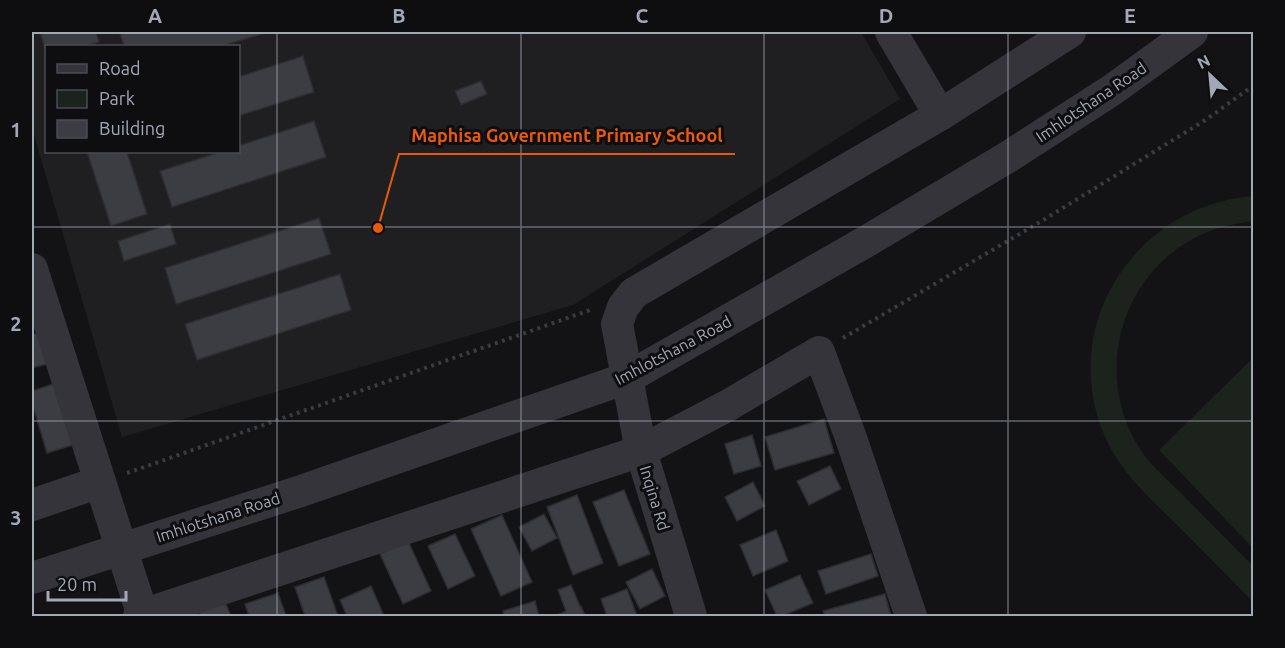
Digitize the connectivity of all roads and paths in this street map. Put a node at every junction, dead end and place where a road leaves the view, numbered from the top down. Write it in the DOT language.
graph roads {
  1 [pos="891,32"];
  2 [pos="1070,32"];
  3 [pos="1192,32"];
  4 [pos="1254,85"];
  5 [pos="940,115"];
  6 [pos="34,283"];
  7 [pos="623,307"];
  8 [pos="819,352"];
  9 [pos="627,378"];
  10 [pos="641,451"];
  11 [pos="100,482"];
  12 [pos="32,505"];
  13 [pos="122,548"];
  14 [pos="32,578"];
  15 [pos="141,616"];
  16 [pos="691,616"];
  17 [pos="911,616"];
  1 -- 5 [label="street"];
  2 -- 5 [label="street"];
  3 -- 9 [label="street, Imhlotshana Road"];
  4 -- 8 [label="path"];
  5 -- 7 [label="street"];
  6 -- 11 [label="street"];
  7 -- 9 [label="street, Inqina Rd"];
  7 -- 11 [label="path"];
  8 -- 10 [label="street"];
  8 -- 17 [label="street"];
  9 -- 10 [label="street, Inqina Rd"];
  9 -- 13 [label="street, Imhlotshana Road"];
  10 -- 15 [label="street"];
  10 -- 16 [label="street, Inqina Rd"];
  11 -- 12 [label="street"];
  11 -- 13 [label="street"];
  13 -- 14 [label="street, Imhlotshana Road"];
  13 -- 15 [label="street"];
}
